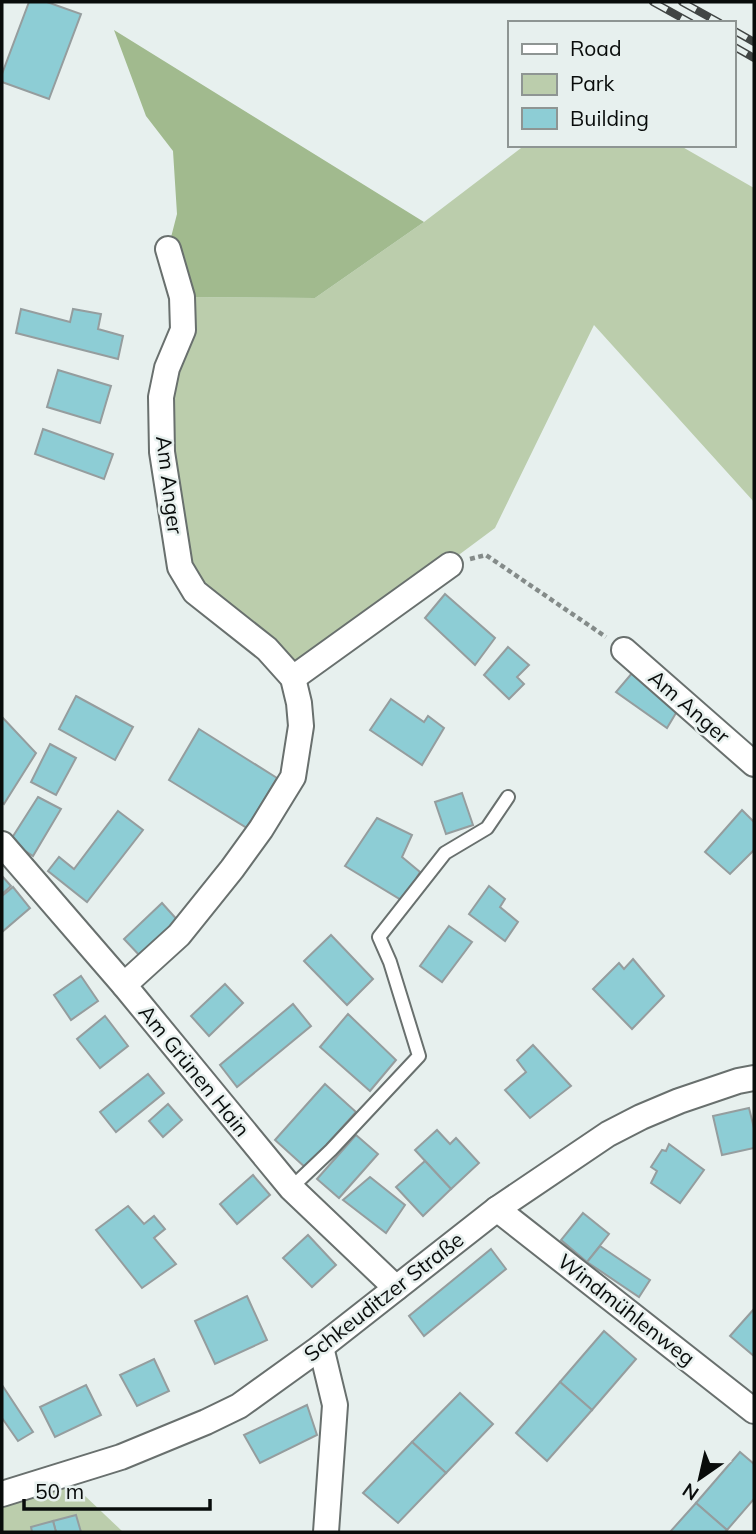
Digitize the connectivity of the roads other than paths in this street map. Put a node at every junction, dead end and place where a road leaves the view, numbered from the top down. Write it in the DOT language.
graph roads {
  1 [pos="168,249"];
  2 [pos="450,565"];
  3 [pos="624,650"];
  4 [pos="293,678"];
  5 [pos="754,764"];
  6 [pos="508,797"];
  7 [pos="2,844"];
  8 [pos="124,985"];
  9 [pos="754,1078"];
  10 [pos="291,1188"];
  11 [pos="497,1209"];
  12 [pos="396,1289"];
  13 [pos="321,1347"];
  14 [pos="754,1411"];
  15 [pos="2,1494"];
  16 [pos="326,1532"];
  1 -- 4 [label="street, Am Anger"];
  2 -- 4 [label="street"];
  3 -- 5 [label="street, Am Anger"];
  4 -- 8 [label="street"];
  6 -- 10 [label="lane"];
  7 -- 8 [label="street, Am Grünen Hain"];
  8 -- 10 [label="street, Am Grünen Hain"];
  9 -- 11 [label="street, Schkeuditzer Straße"];
  10 -- 12 [label="street, Am Grünen Hain"];
  11 -- 12 [label="street, Schkeuditzer Straße"];
  11 -- 14 [label="street, Windmühlenweg"];
  12 -- 13 [label="street, Schkeuditzer Straße"];
  13 -- 15 [label="street, Schkeuditzer Straße"];
  13 -- 16 [label="street"];
}
